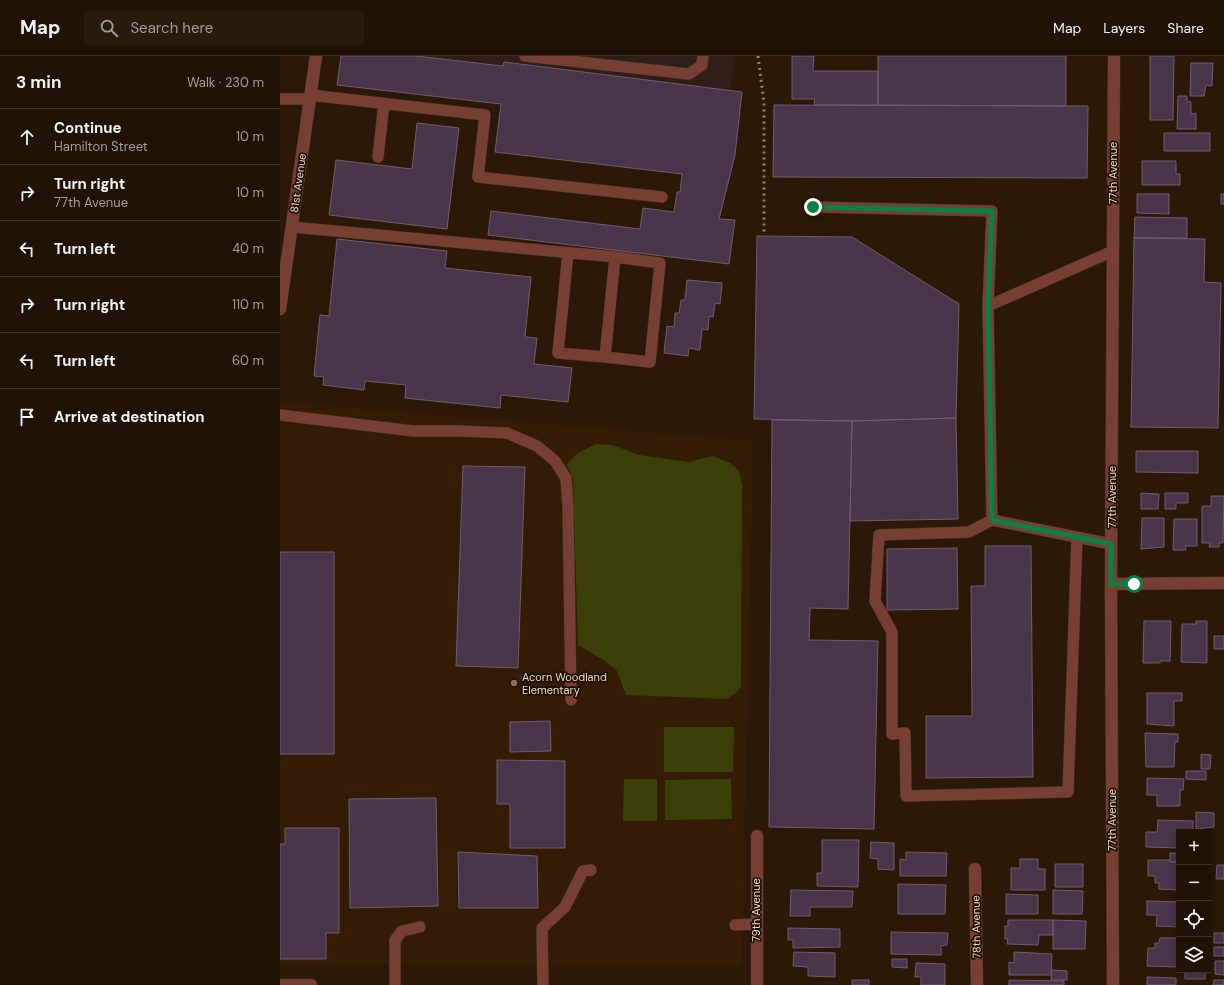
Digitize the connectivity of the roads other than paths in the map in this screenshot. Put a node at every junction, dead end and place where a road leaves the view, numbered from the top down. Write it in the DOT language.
graph roads {
  1 [pos="316,56"];
  2 [pos="525,56"];
  3 [pos="704,56"];
  4 [pos="1114,56"];
  5 [pos="310,97"];
  6 [pos="280,99"];
  7 [pos="384,104"];
  8 [pos="378,157"];
  9 [pos="662,197"];
  10 [pos="813,207"];
  11 [pos="292,227"];
  12 [pos="284,251"];
  13 [pos="1113,251"];
  14 [pos="568,253"];
  15 [pos="615,258"];
  16 [pos="988,306"];
  17 [pos="280,309"];
  18 [pos="604,357"];
  19 [pos="280,415"];
  20 [pos="992,520"];
  21 [pos="1077,537"];
  22 [pos="1111,544"];
  23 [pos="1224,583"];
  24 [pos="1111,584"];
  25 [pos="571,700"];
  26 [pos="757,836"];
  27 [pos="974,868"];
  28 [pos="591,870"];
  29 [pos="756,924"];
  30 [pos="735,925"];
  31 [pos="420,927"];
  32 [pos="280,985"];
  33 [pos="311,985"];
  34 [pos="395,985"];
  35 [pos="543,985"];
  36 [pos="757,985"];
  37 [pos="977,985"];
  38 [pos="1113,985"];
  1 -- 5 [label="street, 81st Avenue"];
  2 -- 3 [label="lane"];
  4 -- 13 [label="street, 77th Avenue"];
  5 -- 6 [label="lane"];
  5 -- 7 [label="lane"];
  5 -- 11 [label="street, 81st Avenue"];
  7 -- 8 [label="lane"];
  7 -- 9 [label="lane"];
  10 -- 16 [label="lane"];
  11 -- 12 [label="street, 81st Avenue"];
  11 -- 14 [label="lane"];
  12 -- 17 [label="street, 81st Avenue"];
  13 -- 16 [label="lane"];
  13 -- 22 [label="street, 77th Avenue"];
  14 -- 15 [label="lane"];
  14 -- 18 [label="lane"];
  15 -- 18 [label="lane"];
  15 -- 18 [label="lane"];
  16 -- 20 [label="lane"];
  19 -- 25 [label="lane"];
  20 -- 21 [label="lane"];
  20 -- 21 [label="lane"];
  21 -- 22 [label="lane"];
  22 -- 24 [label="street, 77th Avenue"];
  23 -- 24 [label="street"];
  24 -- 38 [label="street, 77th Avenue"];
  26 -- 29 [label="street, 79th Avenue"];
  27 -- 37 [label="street, 78th Avenue"];
  28 -- 35 [label="lane"];
  29 -- 30 [label="lane"];
  29 -- 36 [label="street, 79th Avenue"];
  31 -- 34 [label="lane"];
  32 -- 33 [label="street"];
}
